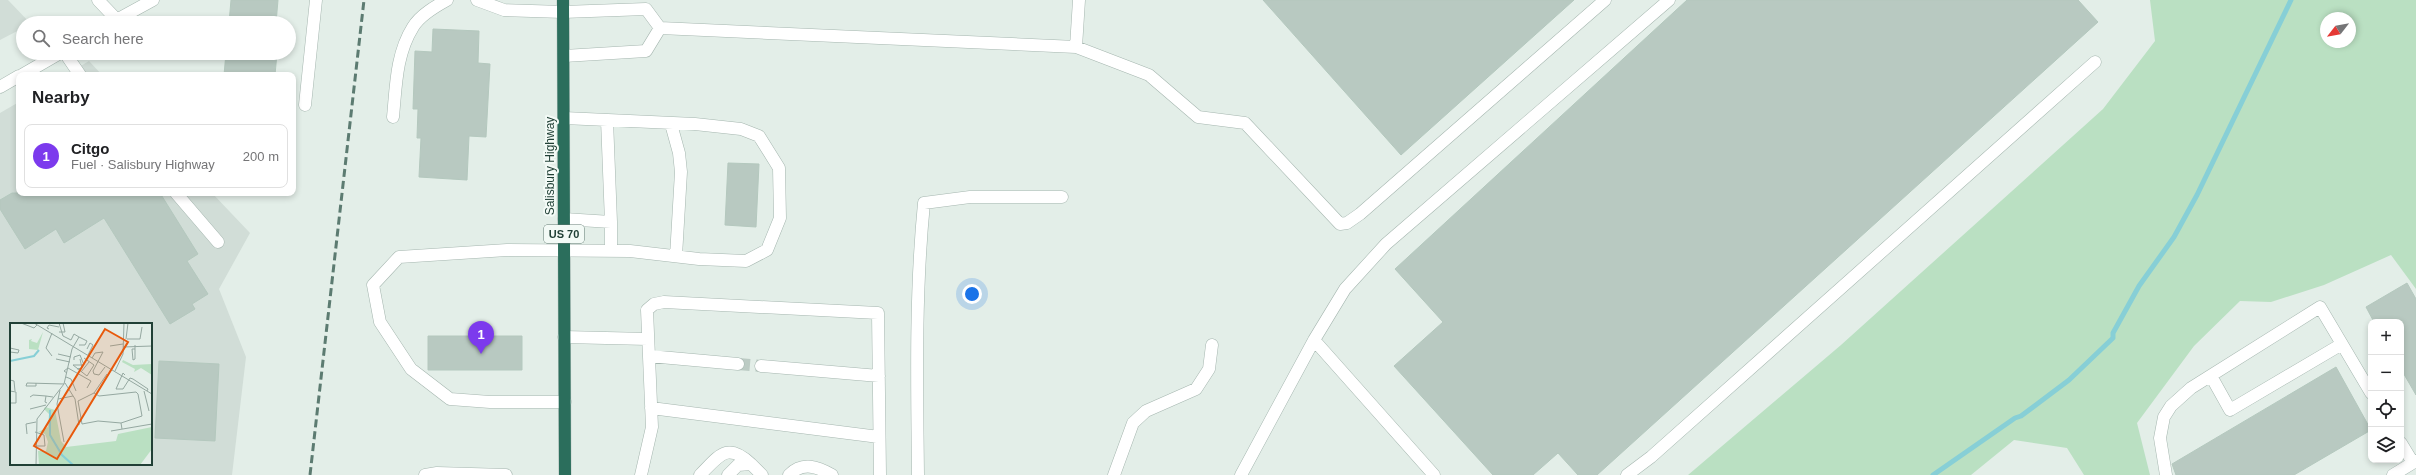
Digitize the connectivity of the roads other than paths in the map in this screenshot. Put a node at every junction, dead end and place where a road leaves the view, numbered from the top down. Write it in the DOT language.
graph roads {
  1 [pos="98,0"];
  2 [pos="153,0"];
  3 [pos="316,0"];
  4 [pos="447,0"];
  5 [pos="477,0"];
  6 [pos="563,0"];
  7 [pos="1079,0"];
  8 [pos="1605,0"];
  9 [pos="1669,0"];
  10 [pos="563,12"];
  11 [pos="110,16"];
  12 [pos="123,16"];
  13 [pos="660,28"];
  14 [pos="1076,47"];
  15 [pos="564,56"];
  16 [pos="48,60"];
  17 [pos="70,60"];
  18 [pos="2095,62"];
  19 [pos="27,72"];
  20 [pos="78,72"];
  21 [pos="16,78"];
  22 [pos="0,87"];
  23 [pos="305,105"];
  24 [pos="393,117"];
  25 [pos="564,118"];
  26 [pos="607,120"];
  27 [pos="671,124"];
  28 [pos="179,196"];
  29 [pos="1062,197"];
  30 [pos="564,219"];
  31 [pos="611,222"];
  32 [pos="218,242"];
  33 [pos="611,251"];
  34 [pos="564,252"];
  35 [pos="676,256"];
  36 [pos="564,338"];
  37 [pos="648,339"];
  38 [pos="1314,340"];
  39 [pos="2342,344"];
  40 [pos="1212,345"];
  41 [pos="649,356"];
  42 [pos="738,364"];
  43 [pos="761,366"];
  44 [pos="879,376"];
  45 [pos="2211,376"];
  46 [pos="2370,391"];
  47 [pos="564,402"];
  48 [pos="651,408"];
  49 [pos="879,437"];
  50 [pos="2404,447"];
  51 [pos="2414,462"];
  52 [pos="751,464"];
  53 [pos="425,475"];
  54 [pos="506,475"];
  55 [pos="565,475"];
  56 [pos="641,475"];
  57 [pos="700,475"];
  58 [pos="728,475"];
  59 [pos="762,475"];
  60 [pos="789,475"];
  61 [pos="832,475"];
  62 [pos="880,475"];
  63 [pos="918,475"];
  64 [pos="1114,475"];
  65 [pos="1240,475"];
  66 [pos="1434,475"];
  67 [pos="1627,475"];
  68 [pos="2166,475"];
  69 [pos="2393,475"];
  1 -- 11 [label="street"];
  2 -- 12 [label="street"];
  3 -- 23 [label="street"];
  4 -- 24 [label="street"];
  5 -- 10 [label="street"];
  6 -- 10 [label="highway, Salisbury Highway / US 70"];
  7 -- 14 [label="street"];
  8 -- 14 [label="street"];
  9 -- 38 [label="street"];
  10 -- 13 [label="street"];
  10 -- 15 [label="highway, Salisbury Highway / US 70"];
  13 -- 14 [label="street"];
  13 -- 15 [label="street"];
  15 -- 25 [label="highway, Salisbury Highway / US 70"];
  16 -- 19 [label="street"];
  17 -- 20 [label="street"];
  18 -- 67 [label="street"];
  21 -- 22 [label="street"];
  25 -- 26 [label="street"];
  25 -- 30 [label="highway, Salisbury Highway / US 70"];
  26 -- 27 [label="street"];
  26 -- 31 [label="street"];
  27 -- 35 [label="street"];
  27 -- 35 [label="street"];
  28 -- 32 [label="street"];
  29 -- 63 [label="street"];
  30 -- 31 [label="street"];
  30 -- 34 [label="highway, Salisbury Highway / US 70"];
  31 -- 33 [label="street"];
  33 -- 34 [label="street"];
  33 -- 35 [label="street"];
  34 -- 36 [label="highway, Salisbury Highway / US 70"];
  34 -- 47 [label="street"];
  36 -- 37 [label="street"];
  36 -- 47 [label="highway, Salisbury Highway / US 70"];
  37 -- 41 [label="street"];
  37 -- 44 [label="street"];
  38 -- 65 [label="street"];
  38 -- 66 [label="street"];
  39 -- 45 [label="street"];
  39 -- 45 [label="street"];
  39 -- 46 [label="street"];
  40 -- 64 [label="street"];
  41 -- 42 [label="street"];
  41 -- 48 [label="street"];
  43 -- 44 [label="street"];
  44 -- 49 [label="street"];
  45 -- 68 [label="street"];
  47 -- 55 [label="highway, Salisbury Highway / US 70"];
  48 -- 49 [label="street"];
  48 -- 56 [label="street"];
  49 -- 62 [label="street"];
  50 -- 51 [label="street"];
  51 -- 69 [label="street"];
  52 -- 57 [label="street"];
  52 -- 58 [label="street"];
  52 -- 59 [label="street"];
  53 -- 54 [label="street"];
  60 -- 61 [label="street"];
}
